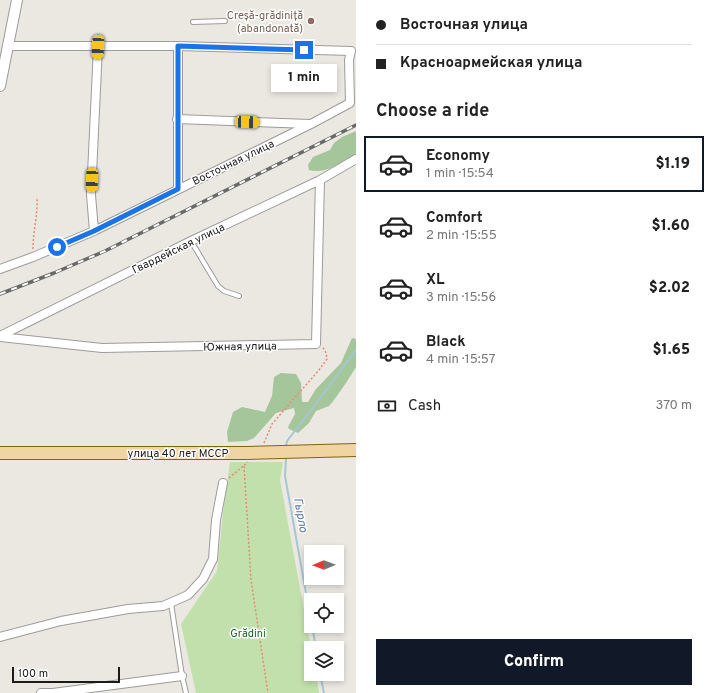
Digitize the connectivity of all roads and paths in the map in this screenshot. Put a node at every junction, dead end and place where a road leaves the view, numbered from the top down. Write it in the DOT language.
graph roads {
  1 [pos="16,0"];
  2 [pos="225,21"];
  3 [pos="193,22"];
  4 [pos="8,46"];
  5 [pos="178,46"];
  6 [pos="98,47"];
  7 [pos="354,51"];
  8 [pos="0,86"];
  9 [pos="177,119"];
  10 [pos="311,124"];
  11 [pos="356,159"];
  12 [pos="320,180"];
  13 [pos="178,189"];
  14 [pos="37,197"];
  15 [pos="94,231"];
  16 [pos="191,241"];
  17 [pos="32,257"];
  18 [pos="0,269"];
  19 [pos="239,296"];
  20 [pos="0,336"];
  21 [pos="316,344"];
  22 [pos="356,450"];
  23 [pos="0,453"];
  24 [pos="260,453"];
  25 [pos="244,466"];
  26 [pos="223,483"];
  27 [pos="171,602"];
  28 [pos="0,638"];
  29 [pos="182,676"];
  30 [pos="40,693"];
  31 [pos="53,693"];
  32 [pos="186,693"];
  33 [pos="268,693"];
  1 -- 4 [label="street"];
  2 -- 3 [label="lane"];
  4 -- 6 [label="street"];
  4 -- 8 [label="street"];
  5 -- 6 [label="street"];
  5 -- 7 [label="street"];
  5 -- 9 [label="street"];
  6 -- 15 [label="street"];
  7 -- 10 [label="street, Восточная улица"];
  9 -- 10 [label="street"];
  9 -- 13 [label="street"];
  10 -- 13 [label="street, Восточная улица"];
  11 -- 12 [label="street, Гвардейская улица"];
  12 -- 16 [label="street, Гвардейская улица"];
  12 -- 21 [label="street"];
  13 -- 15 [label="street, Восточная улица"];
  14 -- 17 [label="path"];
  15 -- 17 [label="street, Восточная улица"];
  16 -- 19 [label="lane"];
  16 -- 20 [label="street, Гвардейская улица"];
  17 -- 18 [label="street, Восточная улица"];
  20 -- 21 [label="street, Южная улица"];
  21 -- 24 [label="path"];
  22 -- 24 [label="main road, улица 40 лет МССР"];
  23 -- 24 [label="main road, улица 40 лет МССР"];
  24 -- 25 [label="path"];
  25 -- 26 [label="path"];
  25 -- 33 [label="path"];
  26 -- 27 [label="street"];
  27 -- 28 [label="street"];
  27 -- 29 [label="lane"];
  29 -- 31 [label="street"];
  29 -- 32 [label="lane"];
  30 -- 31 [label="street"];
}
